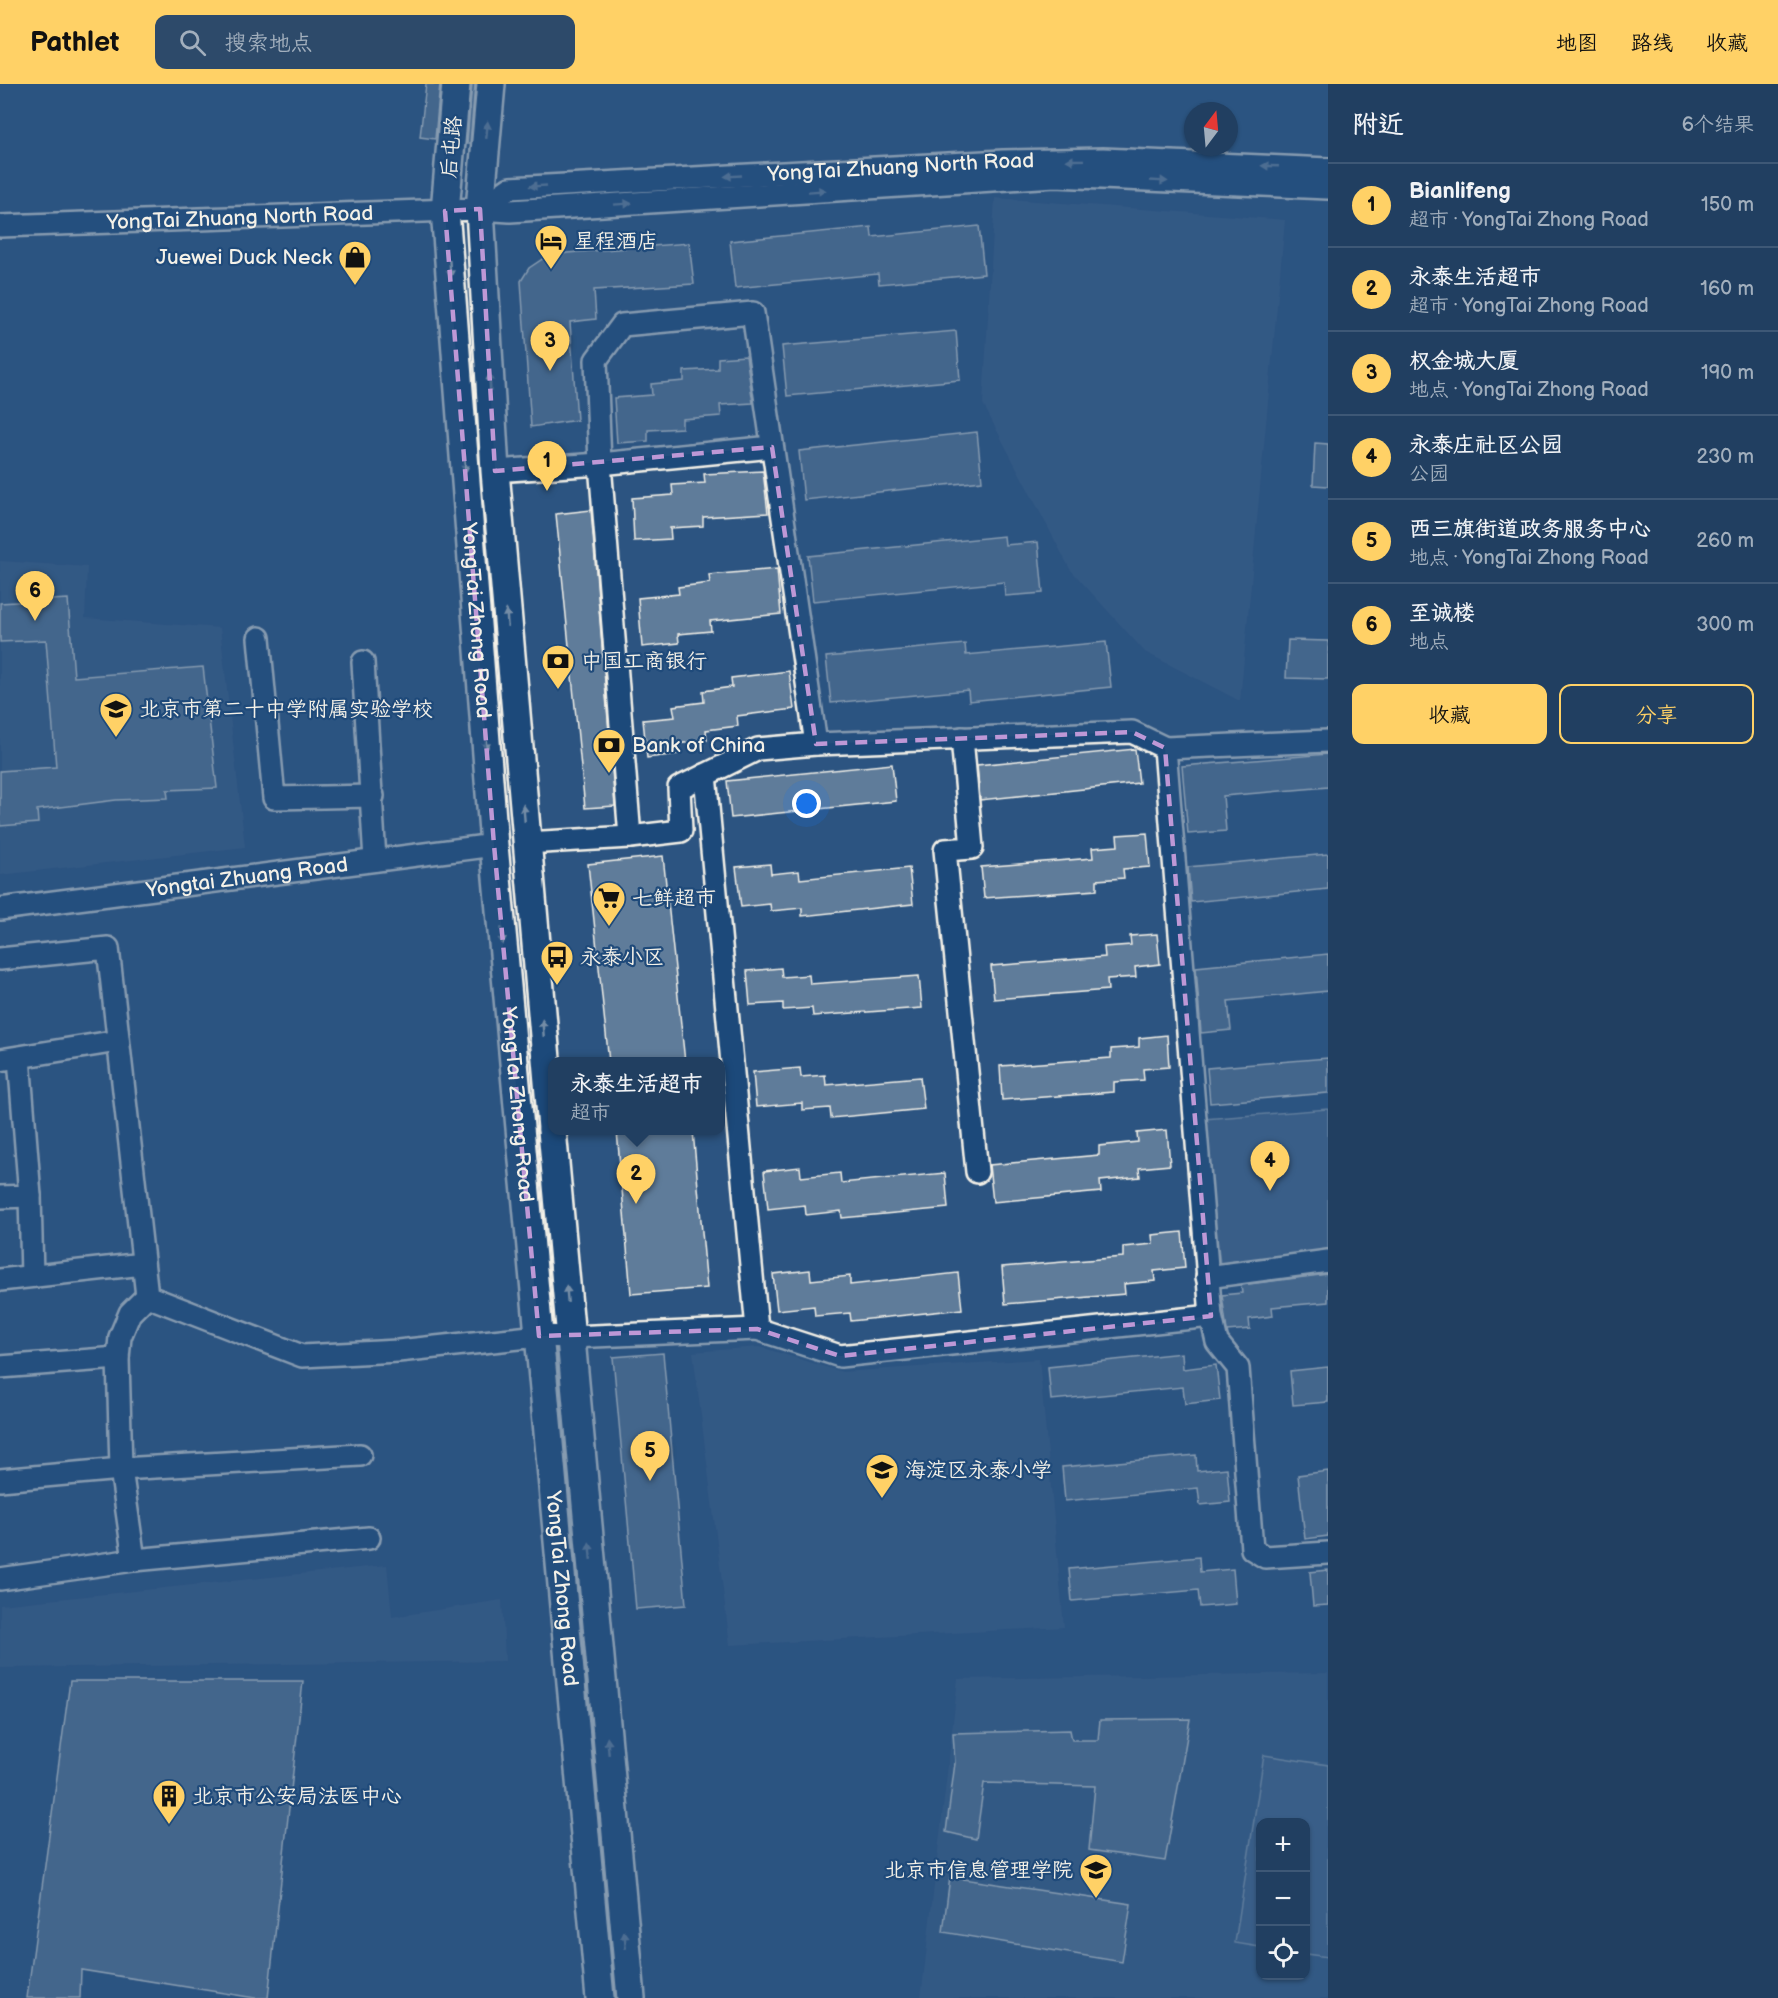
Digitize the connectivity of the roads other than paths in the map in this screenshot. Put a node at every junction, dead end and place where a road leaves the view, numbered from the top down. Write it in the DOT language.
graph roads {
  1 [pos="456,84"];
  2 [pos="491,84"];
  3 [pos="1328,169"];
  4 [pos="1328,188"];
  5 [pos="480,209"];
  6 [pos="445,211"];
  7 [pos="0,226"];
  8 [pos="772,447"];
  9 [pos="600,464"];
  10 [pos="495,471"];
  11 [pos="259,638"];
  12 [pos="363,662"];
  13 [pos="962,738"];
  14 [pos="1328,741"];
  15 [pos="816,744"];
  16 [pos="1166,748"];
  17 [pos="705,776"];
  18 [pos="373,796"];
  19 [pos="630,837"];
  20 [pos="526,843"];
  21 [pos="494,845"];
  22 [pos="375,860"];
  23 [pos="0,909"];
  24 [pos="0,959"];
  25 [pos="118,1041"];
  26 [pos="10,1059"];
  27 [pos="548,1085"];
  28 [pos="553,1135"];
  29 [pos="977,1172"];
  30 [pos="30,1196"];
  31 [pos="0,1197"];
  32 [pos="1328,1261"];
  33 [pos="143,1264"];
  34 [pos="32,1276"];
  35 [pos="1207,1277"];
  36 [pos="0,1280"];
  37 [pos="147,1296"];
  38 [pos="1210,1317"];
  39 [pos="757,1329"];
  40 [pos="539,1336"];
  41 [pos="571,1337"];
  42 [pos="118,1358"];
  43 [pos="0,1367"];
  44 [pos="360,1455"];
  45 [pos="121,1469"];
  46 [pos="0,1480"];
  47 [pos="369,1538"];
  48 [pos="1328,1552"];
  49 [pos="134,1560"];
  50 [pos="0,1579"];
  51 [pos="600,1998"];
  52 [pos="631,1998"];
  1 -- 6 [label="main road, 后屯路"];
  5 -- 2 [label="main road, YongTai Zhong Road, one-way"];
  3 -- 5 [label="street, YongTai Zhuang North Road, one-way"];
  5 -- 4 [label="street, YongTai Zhuang North Road, one-way"];
  5 -- 6 [label="street, YongTai Zhuang North Road"];
  10 -- 5 [label="main road, YongTai Zhong Road, one-way"];
  6 -- 7 [label="street, YongTai Zhuang North Road"];
  6 -- 21 [label="main road, YongTai Zhong Road, one-way"];
  8 -- 9 [label="street"];
  8 -- 9 [label="street"];
  8 -- 15 [label="street"];
  9 -- 10 [label="street"];
  9 -- 19 [label="street"];
  20 -- 10 [label="main road, YongTai Zhong Road, one-way"];
  11 -- 18 [label="street"];
  12 -- 18 [label="street"];
  13 -- 15 [label="street"];
  13 -- 16 [label="street"];
  13 -- 29 [label="street"];
  14 -- 16 [label="street"];
  15 -- 17 [label="street"];
  16 -- 35 [label="street"];
  17 -- 19 [label="street"];
  17 -- 39 [label="street"];
  18 -- 22 [label="street"];
  19 -- 20 [label="street"];
  27 -- 20 [label="main road, YongTai Zhong Road, one-way"];
  21 -- 22 [label="street, Yongtai Zhuang Road"];
  21 -- 40 [label="main road, YongTai Zhong Road, one-way"];
  22 -- 23 [label="street, Yongtai Zhuang Road"];
  24 -- 25 [label="street"];
  25 -- 26 [label="street"];
  25 -- 33 [label="street"];
  26 -- 30 [label="street"];
  41 -- 28 [label="main road, YongTai Zhong Road, one-way"];
  30 -- 31 [label="street"];
  30 -- 34 [label="street"];
  32 -- 35 [label="street"];
  33 -- 34 [label="street"];
  33 -- 37 [label="street"];
  34 -- 36 [label="street"];
  35 -- 38 [label="street"];
  37 -- 40 [label="street"];
  37 -- 42 [label="street"];
  38 -- 39 [label="street"];
  38 -- 48 [label="street"];
  39 -- 41 [label="street"];
  40 -- 41 [label="street"];
  40 -- 51 [label="main road, YongTai Zhong Road"];
  52 -- 41 [label="main road, YongTai Zhong Road, one-way"];
  42 -- 43 [label="street"];
  42 -- 45 [label="street"];
  44 -- 45 [label="street"];
  45 -- 46 [label="street"];
  45 -- 49 [label="street"];
  47 -- 49 [label="street"];
  49 -- 50 [label="street"];
}
